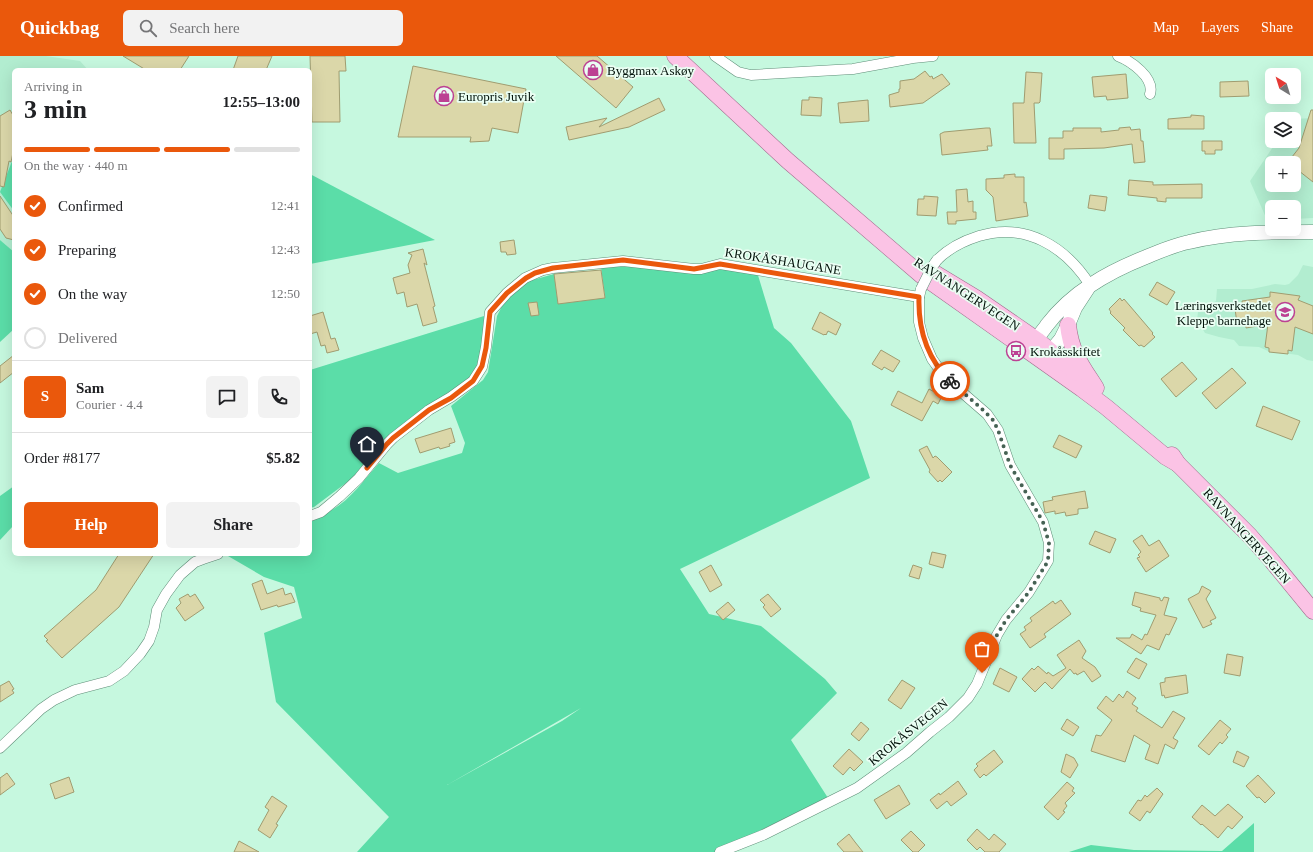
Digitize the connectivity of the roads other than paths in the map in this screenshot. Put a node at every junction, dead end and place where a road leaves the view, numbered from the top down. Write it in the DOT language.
graph roads {
  1 [pos="675,56"];
  2 [pos="715,56"];
  3 [pos="933,56"];
  4 [pos="1118,56"];
  5 [pos="1150,94"];
  6 [pos="1313,232"];
  7 [pos="1090,285"];
  8 [pos="920,293"];
  9 [pos="1068,325"];
  10 [pos="1042,349"];
  11 [pos="1096,388"];
  12 [pos="1178,464"];
  13 [pos="312,515"];
  14 [pos="210,556"];
  15 [pos="1313,611"];
  16 [pos="0,748"];
  17 [pos="720,852"];
  1 -- 10 [label="main road, RAVNANGERVEGEN"];
  2 -- 3 [label="street"];
  4 -- 5 [label="street"];
  6 -- 7 [label="main road"];
  7 -- 8 [label="street, KROKÅSVEGEN, bridge"];
  7 -- 9 [label="main road"];
  7 -- 10 [label="main road"];
  8 -- 13 [label="street, KROKÅSHAUGANE"];
  8 -- 17 [label="street, KROKÅSVEGEN"];
  9 -- 10 [label="main road"];
  9 -- 11 [label="main road"];
  10 -- 11 [label="main road, RAVNANGERVEGEN"];
  10 -- 12 [label="main road, RAVNANGERVEGEN"];
  11 -- 12 [label="main road, RAVNANGERVEGEN"];
  12 -- 15 [label="main road, RAVNANGERVEGEN"];
  14 -- 16 [label="street"];
}
